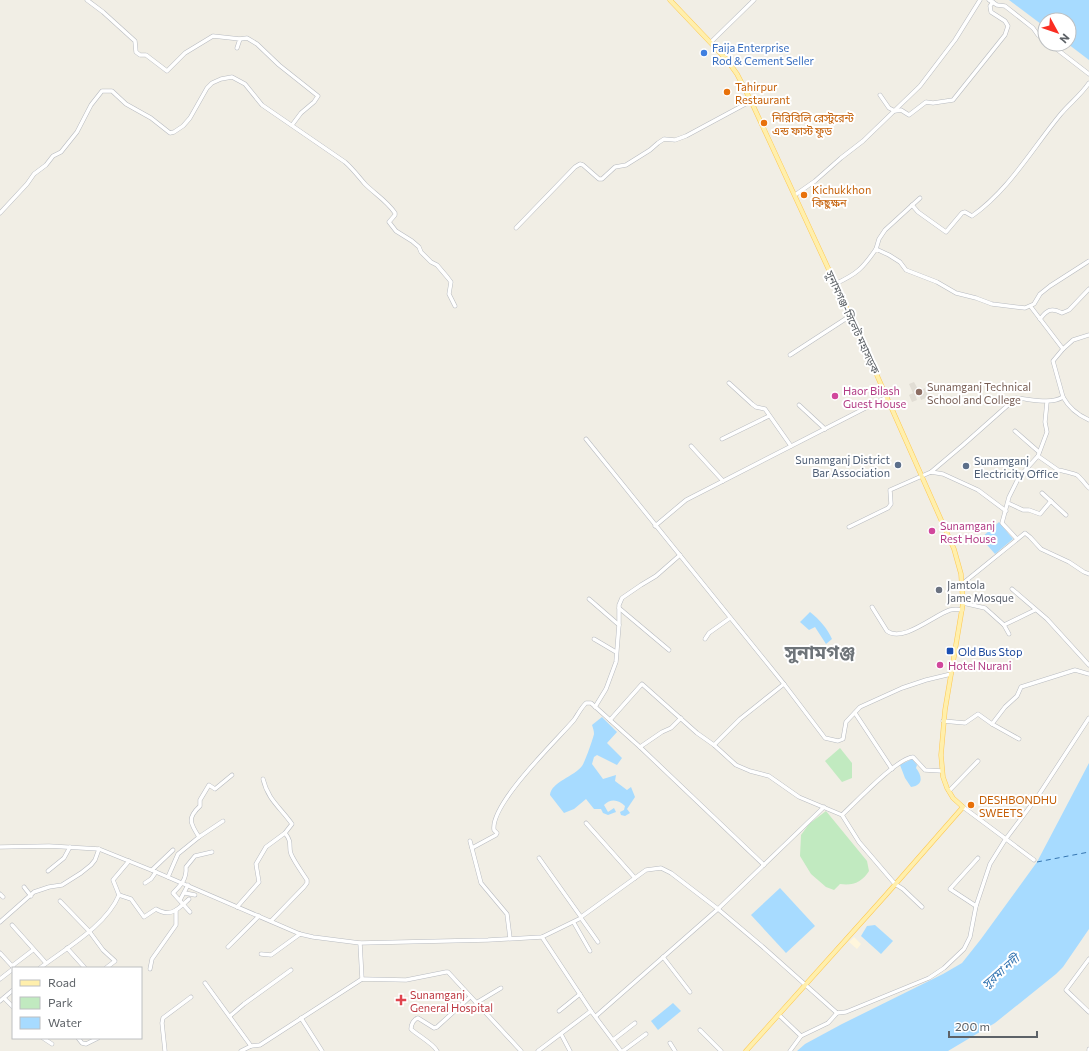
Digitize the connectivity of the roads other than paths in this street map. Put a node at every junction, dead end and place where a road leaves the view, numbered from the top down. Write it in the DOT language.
graph roads {
  1 [pos="87,0"];
  2 [pos="670,0"];
  3 [pos="754,0"];
  4 [pos="980,0"];
  5 [pos="991,1"];
  6 [pos="1037,34"];
  7 [pos="240,39"];
  8 [pos="711,42"];
  9 [pos="237,48"];
  10 [pos="1060,52"];
  11 [pos="1089,74"];
  12 [pos="1089,83"];
  13 [pos="880,95"];
  14 [pos="751,101"];
  15 [pos="895,111"];
  16 [pos="292,125"];
  17 [pos="795,195"];
  18 [pos="920,198"];
  19 [pos="912,205"];
  20 [pos="0,213"];
  21 [pos="516,228"];
  22 [pos="876,249"];
  23 [pos="1089,261"];
  24 [pos="835,284"];
  25 [pos="1089,289"];
  26 [pos="455,306"];
  27 [pos="1031,307"];
  28 [pos="850,316"];
  29 [pos="1040,319"];
  30 [pos="1089,335"];
  31 [pos="1062,349"];
  32 [pos="790,355"];
  33 [pos="729,382"];
  34 [pos="887,397"];
  35 [pos="1063,397"];
  36 [pos="1046,402"];
  37 [pos="799,405"];
  38 [pos="769,416"];
  39 [pos="1089,420"];
  40 [pos="825,429"];
  41 [pos="1016,432"];
  42 [pos="722,438"];
  43 [pos="586,439"];
  44 [pos="691,446"];
  45 [pos="791,446"];
  46 [pos="1038,454"];
  47 [pos="930,472"];
  48 [pos="922,475"];
  49 [pos="723,481"];
  50 [pos="1089,488"];
  51 [pos="1042,493"];
  52 [pos="1051,501"];
  53 [pos="1008,502"];
  54 [pos="1006,511"];
  55 [pos="1066,516"];
  56 [pos="655,526"];
  57 [pos="849,527"];
  58 [pos="1017,539"];
  59 [pos="680,555"];
  60 [pos="1089,574"];
  61 [pos="962,584"];
  62 [pos="1012,589"];
  63 [pos="588,600"];
  64 [pos="963,603"];
  65 [pos="872,607"];
  66 [pos="619,608"];
  67 [pos="962,610"];
  68 [pos="1035,610"];
  69 [pos="730,618"];
  70 [pos="619,625"];
  71 [pos="1004,625"];
  72 [pos="1010,634"];
  73 [pos="594,639"];
  74 [pos="705,640"];
  75 [pos="669,650"];
  76 [pos="616,652"];
  77 [pos="1089,664"];
  78 [pos="951,674"];
  79 [pos="1089,674"];
  80 [pos="784,684"];
  81 [pos="595,707"];
  82 [pos="855,713"];
  83 [pos="681,718"];
  84 [pos="1089,718"];
  85 [pos="610,720"];
  86 [pos="943,721"];
  87 [pos="992,724"];
  88 [pos="1019,739"];
  89 [pos="714,745"];
  90 [pos="640,747"];
  91 [pos="978,761"];
  92 [pos="892,769"];
  93 [pos="942,771"];
  94 [pos="232,775"];
  95 [pos="263,779"];
  96 [pos="949,791"];
  97 [pos="824,807"];
  98 [pos="963,808"];
  99 [pos="842,815"];
  100 [pos="223,821"];
  101 [pos="586,823"];
  102 [pos="285,833"];
  103 [pos="199,837"];
  104 [pos="1005,840"];
  105 [pos="470,841"];
  106 [pos="0,847"];
  107 [pos="70,847"];
  108 [pos="472,848"];
  109 [pos="99,849"];
  110 [pos="173,850"];
  111 [pos="212,852"];
  112 [pos="539,858"];
  113 [pos="978,858"];
  114 [pos="1034,860"];
  115 [pos="129,861"];
  116 [pos="764,865"];
  117 [pos="152,870"];
  118 [pos="48,871"];
  119 [pos="156,872"];
  120 [pos="168,877"];
  121 [pos="635,878"];
  122 [pos="145,883"];
  123 [pos="183,883"];
  124 [pos="895,884"];
  125 [pos="189,886"];
  126 [pos="24,887"];
  127 [pos="185,893"];
  128 [pos="119,895"];
  129 [pos="195,895"];
  130 [pos="31,896"];
  131 [pos="189,899"];
  132 [pos="180,900"];
  133 [pos="60,901"];
  134 [pos="183,904"];
  135 [pos="976,906"];
  136 [pos="237,907"];
  137 [pos="922,907"];
  138 [pos="718,909"];
  139 [pos="176,910"];
  140 [pos="190,912"];
  141 [pos="259,916"];
  142 [pos="581,917"];
  143 [pos="271,921"];
  144 [pos="0,922"];
  145 [pos="574,923"];
  146 [pos="12,925"];
  147 [pos="89,931"];
  148 [pos="300,934"];
  149 [pos="542,937"];
  150 [pos="510,938"];
  151 [pos="598,942"];
  152 [pos="360,943"];
  153 [pos="228,947"];
  154 [pos="66,948"];
  155 [pos="33,950"];
  156 [pos="590,952"];
  157 [pos="0,953"];
  158 [pos="261,954"];
  159 [pos="663,957"];
  160 [pos="1089,959"];
  161 [pos="46,964"];
  162 [pos="12,967"];
  163 [pos="14,967"];
  164 [pos="42,967"];
  165 [pos="84,967"];
  166 [pos="107,967"];
  167 [pos="12,969"];
  168 [pos="150,969"];
  169 [pos="292,970"];
  170 [pos="0,979"];
  171 [pos="362,979"];
  172 [pos="205,983"];
  173 [pos="805,985"];
  174 [pos="500,988"];
  175 [pos="12,991"];
  176 [pos="690,992"];
  177 [pos="580,994"];
  178 [pos="191,997"];
  179 [pos="470,997"];
  180 [pos="2,999"];
  181 [pos="476,1003"];
  182 [pos="12,1006"];
  183 [pos="559,1011"];
  184 [pos="591,1011"];
  185 [pos="1089,1012"];
  186 [pos="836,1013"];
  187 [pos="779,1015"];
  188 [pos="230,1016"];
  189 [pos="596,1016"];
  190 [pos="301,1018"];
  191 [pos="635,1023"];
  192 [pos="700,1030"];
  193 [pos="561,1034"];
  194 [pos="646,1034"];
  195 [pos="801,1036"];
  196 [pos="44,1039"];
  197 [pos="79,1039"];
  198 [pos="96,1039"];
  199 [pos="613,1040"];
  200 [pos="670,1042"];
  201 [pos="52,1044"];
  202 [pos="252,1046"];
  203 [pos="165,1051"];
  204 [pos="241,1051"];
  205 [pos="254,1051"];
  206 [pos="322,1051"];
  207 [pos="437,1051"];
  208 [pos="521,1051"];
  209 [pos="538,1051"];
  210 [pos="570,1051"];
  211 [pos="622,1051"];
  212 [pos="675,1051"];
  213 [pos="721,1051"];
  214 [pos="746,1051"];
  215 [pos="790,1051"];
  1 -- 7 [label="street"];
  2 -- 8 [label="main road, সুনামগঞ্জ-সিলেট মহাসড়ক"];
  3 -- 8 [label="street"];
  4 -- 15 [label="street"];
  5 -- 6 [label="street"];
  5 -- 15 [label="street"];
  7 -- 9 [label="street"];
  7 -- 16 [label="street"];
  8 -- 14 [label="main road, সুনামগঞ্জ-সিলেট মহাসড়ক"];
  10 -- 11 [label="street"];
  12 -- 19 [label="street"];
  13 -- 15 [label="street"];
  14 -- 17 [label="main road, সুনামগঞ্জ-সিলেট মহাসড়ক"];
  14 -- 21 [label="street"];
  15 -- 17 [label="street"];
  16 -- 20 [label="street"];
  16 -- 26 [label="street"];
  17 -- 24 [label="main road, সুনামগঞ্জ-সিলেট মহাসড়ক"];
  18 -- 19 [label="street"];
  19 -- 22 [label="street"];
  22 -- 24 [label="street"];
  22 -- 27 [label="street"];
  23 -- 27 [label="street"];
  24 -- 28 [label="main road, সুনামগঞ্জ-সিলেট মহাসড়ক"];
  25 -- 29 [label="street"];
  27 -- 29 [label="street"];
  28 -- 32 [label="street"];
  28 -- 34 [label="main road, সুনামগঞ্জ-সিলেট মহাসড়ক"];
  29 -- 31 [label="street"];
  30 -- 31 [label="street"];
  31 -- 35 [label="street"];
  33 -- 38 [label="street"];
  34 -- 40 [label="street"];
  34 -- 48 [label="main road, সুনামগঞ্জ-সিলেট মহাসড়ক"];
  35 -- 36 [label="street"];
  35 -- 39 [label="street"];
  36 -- 46 [label="street"];
  36 -- 47 [label="street"];
  37 -- 40 [label="street"];
  38 -- 42 [label="street"];
  38 -- 45 [label="street"];
  40 -- 45 [label="street"];
  41 -- 46 [label="street"];
  43 -- 56 [label="street"];
  44 -- 49 [label="street"];
  45 -- 49 [label="street"];
  46 -- 50 [label="street"];
  46 -- 53 [label="street"];
  47 -- 48 [label="street"];
  47 -- 54 [label="street"];
  48 -- 57 [label="street"];
  48 -- 61 [label="main road, সুনামগঞ্জ-সিলেট মহাসড়ক"];
  49 -- 56 [label="street"];
  51 -- 52 [label="street"];
  52 -- 53 [label="street"];
  52 -- 55 [label="street"];
  53 -- 54 [label="street"];
  54 -- 58 [label="street"];
  56 -- 59 [label="street"];
  58 -- 60 [label="street"];
  58 -- 61 [label="street"];
  59 -- 66 [label="street"];
  59 -- 69 [label="street"];
  61 -- 64 [label="main road, সুনামগঞ্জ-সিলেট মহাসড়ক"];
  62 -- 68 [label="street"];
  63 -- 70 [label="street"];
  64 -- 67 [label="main road, সুনামগঞ্জ-সিলেট মহাসড়ক"];
  64 -- 71 [label="street"];
  65 -- 67 [label="street"];
  66 -- 70 [label="street"];
  66 -- 75 [label="street"];
  67 -- 78 [label="main road, সুনামগঞ্জ-সিলেট মহাসড়ক"];
  68 -- 71 [label="street"];
  68 -- 77 [label="street"];
  69 -- 74 [label="street"];
  69 -- 80 [label="street"];
  70 -- 76 [label="street"];
  71 -- 72 [label="street"];
  73 -- 76 [label="street"];
  76 -- 81 [label="street"];
  78 -- 82 [label="street"];
  78 -- 86 [label="main road, সুনামগঞ্জ-সিলেট মহাসড়ক"];
  79 -- 87 [label="street"];
  80 -- 82 [label="street"];
  80 -- 89 [label="street"];
  81 -- 85 [label="street"];
  81 -- 108 [label="street"];
  82 -- 92 [label="street"];
  83 -- 85 [label="street"];
  83 -- 89 [label="street"];
  83 -- 90 [label="street"];
  84 -- 104 [label="street"];
  85 -- 90 [label="street"];
  86 -- 87 [label="street"];
  86 -- 93 [label="main road, সুনামগঞ্জ-সিলেট মহাসড়ক"];
  87 -- 88 [label="street"];
  89 -- 97 [label="street"];
  90 -- 116 [label="street"];
  91 -- 96 [label="street"];
  92 -- 93 [label="street"];
  92 -- 99 [label="street"];
  93 -- 96 [label="main road, সুনামগঞ্জ-সিলেট মহাসড়ক"];
  94 -- 103 [label="street"];
  95 -- 102 [label="street"];
  96 -- 98 [label="main road, সুনামগঞ্জ-সিলেট মহাসড়ক"];
  97 -- 99 [label="street"];
  97 -- 116 [label="street"];
  98 -- 104 [label="street"];
  98 -- 124 [label="main road"];
  99 -- 124 [label="street"];
  100 -- 103 [label="street"];
  101 -- 121 [label="street"];
  102 -- 136 [label="street"];
  102 -- 143 [label="street"];
  103 -- 120 [label="street"];
  104 -- 114 [label="street"];
  104 -- 135 [label="street"];
  105 -- 108 [label="street"];
  106 -- 107 [label="street"];
  107 -- 109 [label="street"];
  107 -- 118 [label="street"];
  108 -- 150 [label="street"];
  109 -- 115 [label="street"];
  109 -- 130 [label="street"];
  110 -- 117 [label="street"];
  111 -- 123 [label="street"];
  112 -- 142 [label="street"];
  113 -- 135 [label="street"];
  115 -- 117 [label="street"];
  115 -- 128 [label="street"];
  116 -- 138 [label="street"];
  117 -- 119 [label="street"];
  119 -- 120 [label="street"];
  119 -- 122 [label="street"];
  120 -- 123 [label="street"];
  121 -- 138 [label="street"];
  121 -- 142 [label="street"];
  123 -- 125 [label="street"];
  123 -- 132 [label="street"];
  124 -- 137 [label="street"];
  124 -- 173 [label="main road"];
  125 -- 127 [label="street"];
  125 -- 136 [label="street"];
  126 -- 130 [label="street"];
  127 -- 129 [label="street"];
  127 -- 132 [label="street"];
  128 -- 139 [label="street"];
  128 -- 147 [label="street"];
  130 -- 144 [label="street"];
  131 -- 134 [label="street"];
  132 -- 134 [label="street"];
  133 -- 147 [label="street"];
  134 -- 139 [label="street"];
  134 -- 140 [label="street"];
  135 -- 186 [label="street"];
  136 -- 141 [label="street"];
  138 -- 159 [label="street"];
  138 -- 173 [label="street"];
  139 -- 168 [label="street"];
  141 -- 143 [label="street"];
  141 -- 153 [label="street"];
  142 -- 145 [label="street"];
  142 -- 151 [label="street"];
  143 -- 148 [label="street"];
  145 -- 149 [label="street"];
  145 -- 156 [label="street"];
  146 -- 155 [label="street"];
  147 -- 154 [label="street"];
  147 -- 166 [label="street"];
  148 -- 152 [label="street"];
  148 -- 158 [label="street"];
  149 -- 150 [label="street"];
  149 -- 177 [label="street"];
  150 -- 152 [label="street"];
  152 -- 171 [label="street"];
  154 -- 161 [label="street"];
  154 -- 165 [label="street"];
  155 -- 161 [label="street"];
  155 -- 163 [label="street"];
  157 -- 162 [label="street"];
  159 -- 176 [label="street"];
  159 -- 189 [label="street"];
  160 -- 185 [label="street"];
  161 -- 164 [label="street"];
  167 -- 170 [label="street"];
  169 -- 188 [label="street"];
  171 -- 179 [label="street"];
  171 -- 190 [label="street"];
  172 -- 188 [label="street"];
  173 -- 186 [label="street"];
  173 -- 187 [label="main road"];
  174 -- 181 [label="street"];
  175 -- 180 [label="street"];
  177 -- 183 [label="street"];
  177 -- 184 [label="street"];
  178 -- 203 [label="street"];
  179 -- 181 [label="street"];
  179 -- 207 [label="street"];
  180 -- 182 [label="street"];
  181 -- 208 [label="street"];
  184 -- 189 [label="street"];
  184 -- 193 [label="street"];
  186 -- 195 [label="street"];
  187 -- 195 [label="street"];
  187 -- 214 [label="main road"];
  188 -- 202 [label="street"];
  189 -- 199 [label="street"];
  190 -- 202 [label="street"];
  190 -- 206 [label="street"];
  191 -- 199 [label="street"];
  192 -- 213 [label="street"];
  193 -- 209 [label="street"];
  193 -- 210 [label="street"];
  194 -- 211 [label="street"];
  195 -- 215 [label="street"];
  196 -- 201 [label="street"];
  197 -- 198 [label="street"];
  199 -- 211 [label="street"];
  200 -- 212 [label="street"];
  202 -- 204 [label="street"];
  202 -- 205 [label="street"];
}
